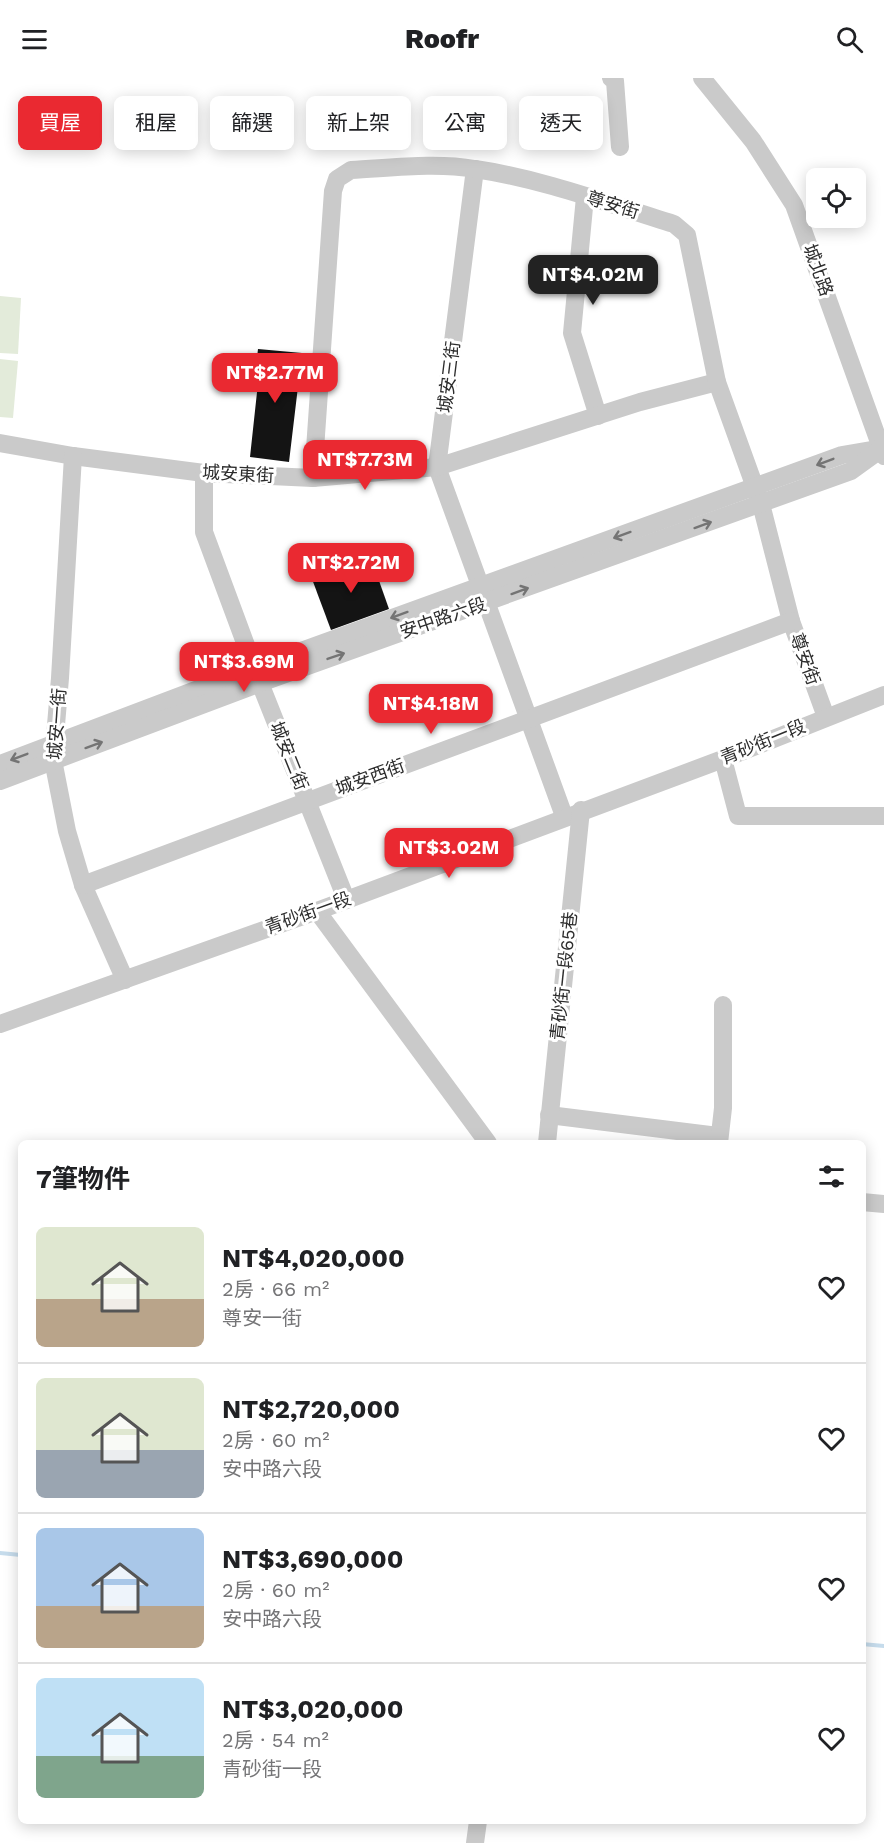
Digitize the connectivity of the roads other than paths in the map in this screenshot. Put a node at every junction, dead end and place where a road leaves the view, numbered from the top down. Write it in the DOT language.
graph roads {
  1 [pos="611,78"];
  2 [pos="702,78"];
  3 [pos="620,147"];
  4 [pos="475,169"];
  5 [pos="585,197"];
  6 [pos="717,382"];
  7 [pos="598,416"];
  8 [pos="0,443"];
  9 [pos="883,450"];
  10 [pos="73,456"];
  11 [pos="437,467"];
  12 [pos="204,473"];
  13 [pos="313,478"];
  14 [pos="758,496"];
  15 [pos="480,586"];
  16 [pos="486,603"];
  17 [pos="792,621"];
  18 [pos="257,675"];
  19 [pos="884,695"];
  20 [pos="826,717"];
  21 [pos="528,718"];
  22 [pos="54,752"];
  23 [pos="723,759"];
  24 [pos="0,764"];
  25 [pos="0,781"];
  26 [pos="307,800"];
  27 [pos="573,813"];
  28 [pos="884,816"];
  29 [pos="83,885"];
  30 [pos="346,899"];
  31 [pos="317,911"];
  32 [pos="125,980"];
  33 [pos="723,1005"];
  34 [pos="0,1023"];
  35 [pos="549,1115"];
  36 [pos="718,1139"];
  37 [pos="486,1140"];
  38 [pos="547,1140"];
  39 [pos="866,1202"];
  40 [pos="884,1204"];
  41 [pos="477,1824"];
  42 [pos="475,1843"];
  1 -- 3 [label="street"];
  2 -- 9 [label="street, 城北路"];
  4 -- 5 [label="street, 尊安街"];
  4 -- 11 [label="street, 城安三街"];
  4 -- 13 [label="street, 尊安街"];
  5 -- 6 [label="street, 尊安街"];
  5 -- 7 [label="street"];
  6 -- 7 [label="street, 城安東街"];
  6 -- 14 [label="street, 尊安街"];
  7 -- 11 [label="street, 城安東街"];
  8 -- 10 [label="street, 城安東街"];
  9 -- 14 [label="street, 安中路六段"];
  10 -- 12 [label="street, 城安東街"];
  10 -- 22 [label="street, 城安一街"];
  11 -- 13 [label="street, 城安東街"];
  11 -- 15 [label="street, 城安三街"];
  12 -- 13 [label="street, 城安東街"];
  12 -- 18 [label="street, 城安二街"];
  14 -- 15 [label="street, 安中路六段, one-way"];
  16 -- 14 [label="street, 安中路六段, one-way"];
  14 -- 17 [label="street, 尊安街"];
  15 -- 16 [label="street, 城安三街"];
  15 -- 18 [label="street, 安中路六段, one-way"];
  18 -- 16 [label="street, 安中路六段, one-way"];
  16 -- 21 [label="street, 城安三街"];
  17 -- 20 [label="street, 尊安街"];
  17 -- 21 [label="street, 城安西街"];
  18 -- 22 [label="street, 安中路六段"];
  18 -- 26 [label="street, 城安二街"];
  19 -- 20 [label="street, 青砂街一段"];
  20 -- 23 [label="street, 青砂街一段"];
  21 -- 26 [label="street, 城安西街"];
  21 -- 27 [label="street, 城安三街"];
  22 -- 24 [label="street, 安中路六段, one-way"];
  22 -- 25 [label="street, 安中路六段"];
  22 -- 29 [label="street, 城安一街"];
  23 -- 27 [label="street, 青砂街一段"];
  23 -- 28 [label="street"];
  26 -- 29 [label="street, 城安西街"];
  26 -- 30 [label="street, 城安二街"];
  27 -- 30 [label="street, 青砂街一段"];
  27 -- 35 [label="street, 青砂街一段65巷"];
  29 -- 32 [label="street, 城安一街"];
  30 -- 31 [label="street, 青砂街一段"];
  31 -- 32 [label="street, 青砂街一段"];
  31 -- 37 [label="street"];
  32 -- 34 [label="street, 青砂街一段"];
  33 -- 36 [label="street"];
  35 -- 36 [label="street"];
  35 -- 38 [label="street, 青砂街一段65巷"];
  39 -- 40 [label="street"];
  41 -- 42 [label="street"];
}
